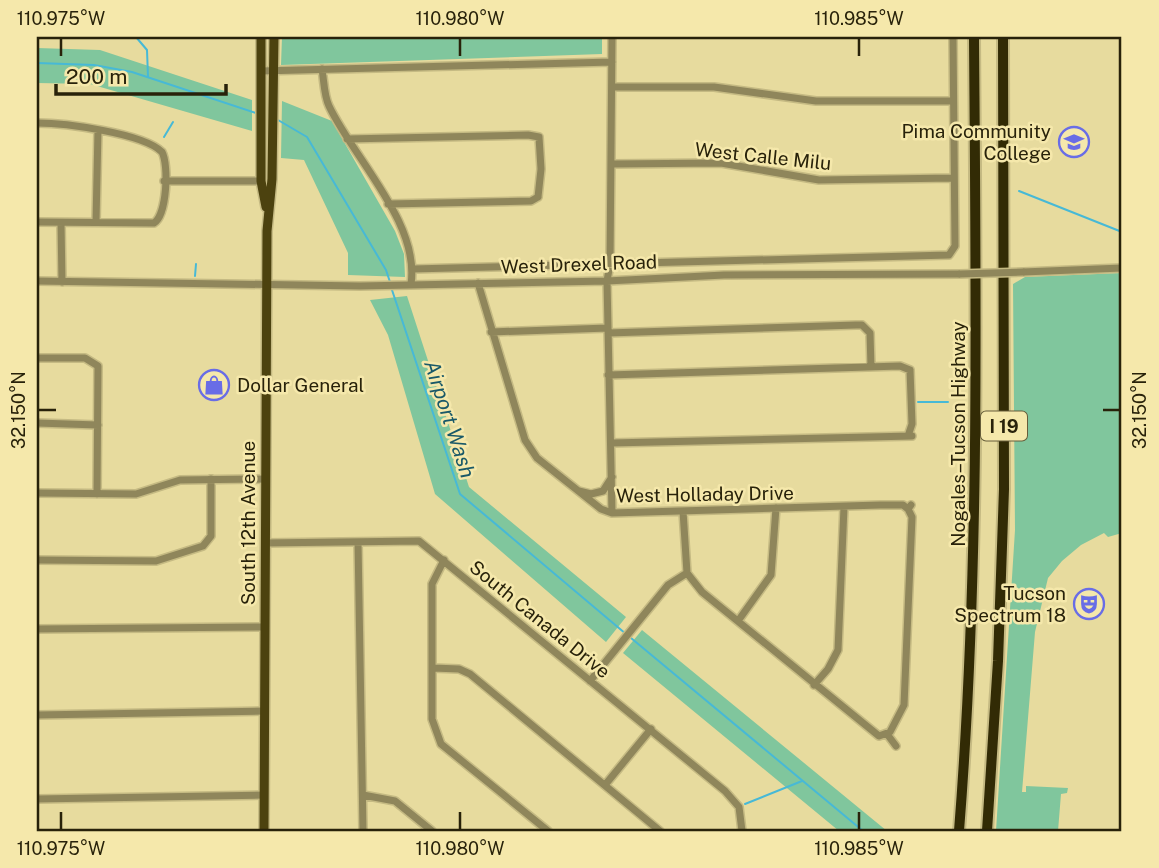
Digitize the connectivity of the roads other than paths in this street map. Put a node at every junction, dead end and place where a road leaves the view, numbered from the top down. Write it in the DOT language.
graph roads {
  1 [pos="261,37"];
  2 [pos="274,37"];
  3 [pos="612,37"];
  4 [pos="953,37"];
  5 [pos="974,37"];
  6 [pos="1003,37"];
  7 [pos="612,62"];
  8 [pos="322,69"];
  9 [pos="261,71"];
  10 [pos="274,71"];
  11 [pos="612,87"];
  12 [pos="953,101"];
  13 [pos="37,122"];
  14 [pos="98,130"];
  15 [pos="347,139"];
  16 [pos="612,164"];
  17 [pos="953,178"];
  18 [pos="164,181"];
  19 [pos="261,181"];
  20 [pos="388,204"];
  21 [pos="268,215"];
  22 [pos="37,222"];
  23 [pos="96,222"];
  24 [pos="61,223"];
  25 [pos="610,264"];
  26 [pos="1122,268"];
  27 [pos="413,269"];
  28 [pos="37,281"];
  29 [pos="607,281"];
  30 [pos="62,282"];
  31 [pos="478,283"];
  32 [pos="411,284"];
  33 [pos="267,286"];
  34 [pos="608,330"];
  35 [pos="491,332"];
  36 [pos="37,358"];
  37 [pos="871,367"];
  38 [pos="608,375"];
  39 [pos="37,424"];
  40 [pos="97,425"];
  41 [pos="611,443"];
  42 [pos="612,477"];
  43 [pos="211,479"];
  44 [pos="265,479"];
  45 [pos="578,491"];
  46 [pos="37,493"];
  47 [pos="97,494"];
  48 [pos="845,507"];
  49 [pos="776,508"];
  50 [pos="683,511"];
  51 [pos="612,513"];
  52 [pos="358,542"];
  53 [pos="265,543"];
  54 [pos="205,545"];
  55 [pos="206,556"];
  56 [pos="37,560"];
  57 [pos="444,560"];
  58 [pos="687,573"];
  59 [pos="738,621"];
  60 [pos="265,627"];
  61 [pos="37,629"];
  62 [pos="433,668"];
  63 [pos="590,681"];
  64 [pos="814,685"];
  65 [pos="264,711"];
  66 [pos="37,715"];
  67 [pos="650,729"];
  68 [pos="886,734"];
  69 [pos="896,746"];
  70 [pos="605,785"];
  71 [pos="363,795"];
  72 [pos="264,796"];
  73 [pos="37,799"];
  74 [pos="264,831"];
  75 [pos="363,831"];
  76 [pos="432,831"];
  77 [pos="548,831"];
  78 [pos="660,831"];
  79 [pos="742,831"];
  80 [pos="959,831"];
  81 [pos="987,831"];
  1 -- 9 [label="main road, South 12th Avenue"];
  2 -- 10 [label="main road, South 12th Avenue"];
  3 -- 7 [label="street"];
  4 -- 12 [label="street"];
  5 -- 80 [label="highway, Nogales–Tucson Highway / I 19"];
  6 -- 81 [label="highway, I 19"];
  7 -- 8 [label="street"];
  7 -- 11 [label="street"];
  8 -- 10 [label="street"];
  8 -- 15 [label="street"];
  9 -- 10 [label="street"];
  9 -- 19 [label="main road, South 12th Avenue"];
  10 -- 21 [label="main road, South 12th Avenue"];
  11 -- 12 [label="street"];
  11 -- 16 [label="street"];
  12 -- 17 [label="street"];
  13 -- 14 [label="street"];
  14 -- 18 [label="street"];
  14 -- 23 [label="street"];
  15 -- 20 [label="street"];
  15 -- 20 [label="street"];
  16 -- 17 [label="street, West Calle Milu"];
  16 -- 25 [label="street"];
  17 -- 25 [label="street, West Drexel Road"];
  18 -- 19 [label="street"];
  18 -- 23 [label="street"];
  19 -- 21 [label="main road, South 12th Avenue"];
  20 -- 27 [label="street"];
  21 -- 33 [label="main road, South 12th Avenue"];
  22 -- 24 [label="street"];
  23 -- 24 [label="street"];
  24 -- 30 [label="street"];
  25 -- 27 [label="street, West Drexel Road"];
  25 -- 29 [label="street"];
  26 -- 29 [label="street, West Drexel Road, bridge"];
  27 -- 32 [label="street"];
  28 -- 30 [label="street, West Drexel Road"];
  29 -- 31 [label="street, West Drexel Road"];
  29 -- 34 [label="street"];
  30 -- 33 [label="street, West Drexel Road"];
  31 -- 32 [label="street, West Drexel Road"];
  31 -- 35 [label="street, West Holladay Drive"];
  32 -- 33 [label="street, West Drexel Road"];
  33 -- 44 [label="main road, South 12th Avenue"];
  34 -- 35 [label="street"];
  34 -- 37 [label="street"];
  34 -- 38 [label="street"];
  35 -- 45 [label="street, West Holladay Drive"];
  36 -- 40 [label="street"];
  37 -- 38 [label="street"];
  37 -- 41 [label="street"];
  38 -- 41 [label="street"];
  39 -- 40 [label="street"];
  40 -- 47 [label="street"];
  41 -- 42 [label="street"];
  42 -- 45 [label="street"];
  42 -- 51 [label="street"];
  43 -- 44 [label="street"];
  43 -- 47 [label="street"];
  43 -- 54 [label="street"];
  44 -- 53 [label="main road, South 12th Avenue"];
  45 -- 51 [label="street, West Holladay Drive"];
  46 -- 47 [label="street"];
  48 -- 49 [label="street, West Holladay Drive"];
  48 -- 64 [label="street"];
  48 -- 68 [label="street, West Holladay Drive"];
  49 -- 50 [label="street, West Holladay Drive"];
  49 -- 59 [label="street"];
  50 -- 51 [label="street, West Holladay Drive"];
  50 -- 58 [label="street"];
  52 -- 53 [label="street, South Canada Drive"];
  52 -- 57 [label="street, South Canada Drive"];
  52 -- 71 [label="street"];
  53 -- 60 [label="main road, South 12th Avenue"];
  54 -- 55 [label="street"];
  54 -- 56 [label="street"];
  57 -- 62 [label="street"];
  57 -- 63 [label="street, South Canada Drive"];
  58 -- 59 [label="street"];
  58 -- 63 [label="street"];
  59 -- 64 [label="street"];
  60 -- 61 [label="street"];
  60 -- 65 [label="main road, South 12th Avenue"];
  62 -- 70 [label="street"];
  62 -- 77 [label="street"];
  63 -- 67 [label="street, South Canada Drive"];
  64 -- 68 [label="street"];
  65 -- 66 [label="street"];
  65 -- 72 [label="main road, South 12th Avenue"];
  67 -- 70 [label="street"];
  67 -- 79 [label="street, South Canada Drive"];
  68 -- 69 [label="street"];
  70 -- 78 [label="street"];
  71 -- 75 [label="street"];
  71 -- 76 [label="street"];
  72 -- 73 [label="street"];
  72 -- 74 [label="main road, South 12th Avenue"];
}
